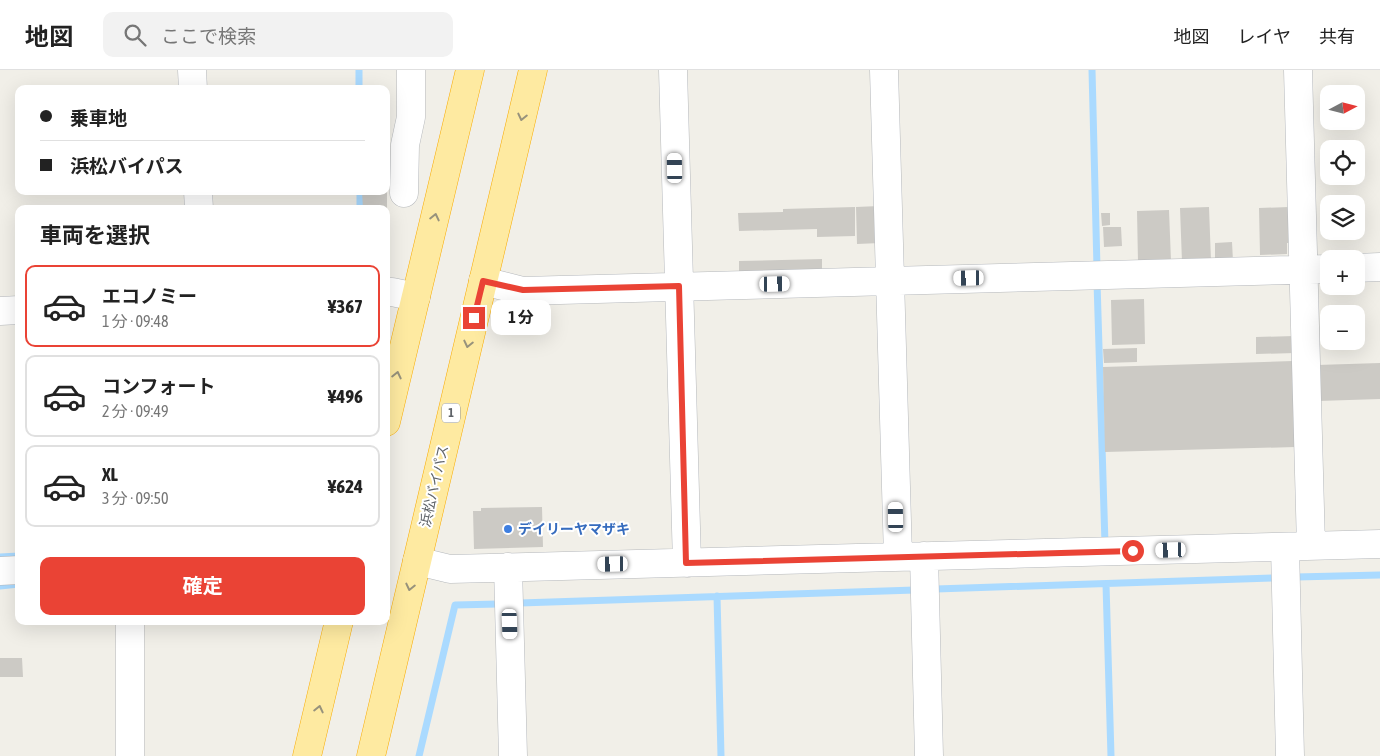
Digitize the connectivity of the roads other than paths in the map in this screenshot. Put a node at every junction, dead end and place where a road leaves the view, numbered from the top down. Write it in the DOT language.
graph roads {
  1 [pos="192,70"];
  2 [pos="411,70"];
  3 [pos="470,70"];
  4 [pos="533,70"];
  5 [pos="673,70"];
  6 [pos="884,70"];
  7 [pos="1298,70"];
  8 [pos="193,85"];
  9 [pos="404,193"];
  10 [pos="1365,268"];
  11 [pos="1380,268"];
  12 [pos="1316,269"];
  13 [pos="483,281"];
  14 [pos="890,281"];
  15 [pos="679,286"];
  16 [pos="390,292"];
  17 [pos="416,298"];
  18 [pos="15,310"];
  19 [pos="0,311"];
  20 [pos="390,405"];
  21 [pos="1380,544"];
  22 [pos="1298,546"];
  23 [pos="924,556"];
  24 [pos="898,557"];
  25 [pos="417,561"];
  26 [pos="686,563"];
  27 [pos="508,567"];
  28 [pos="15,570"];
  29 [pos="0,571"];
  30 [pos="130,625"];
  31 [pos="338,625"];
  32 [pos="376,730"];
  33 [pos="130,756"];
  34 [pos="307,756"];
  35 [pos="365,756"];
  36 [pos="371,756"];
  37 [pos="513,756"];
  38 [pos="930,756"];
  39 [pos="1290,756"];
  1 -- 8 [label="street"];
  2 -- 9 [label="street"];
  17 -- 3 [label="highway, one-way"];
  4 -- 13 [label="highway, 浜松バイパス / 1, one-way"];
  5 -- 15 [label="street"];
  6 -- 14 [label="street"];
  7 -- 12 [label="street"];
  10 -- 11 [label="street"];
  12 -- 14 [label="street"];
  12 -- 22 [label="street"];
  13 -- 15 [label="street"];
  13 -- 25 [label="highway, 浜松バイパス / 1, one-way"];
  14 -- 15 [label="street"];
  14 -- 24 [label="street"];
  15 -- 26 [label="street"];
  16 -- 17 [label="street"];
  20 -- 17 [label="highway, one-way"];
  18 -- 19 [label="street"];
  21 -- 22 [label="street"];
  22 -- 23 [label="street"];
  22 -- 39 [label="street"];
  23 -- 24 [label="street"];
  23 -- 38 [label="street"];
  24 -- 26 [label="street"];
  25 -- 27 [label="street"];
  25 -- 32 [label="highway, 浜松バイパス / 1, one-way"];
  26 -- 27 [label="street"];
  27 -- 37 [label="street"];
  28 -- 29 [label="street"];
  30 -- 33 [label="street"];
  34 -- 31 [label="highway, one-way"];
  32 -- 35 [label="highway"];
  32 -- 36 [label="highway, 浜松バイパス / 1"];
}
